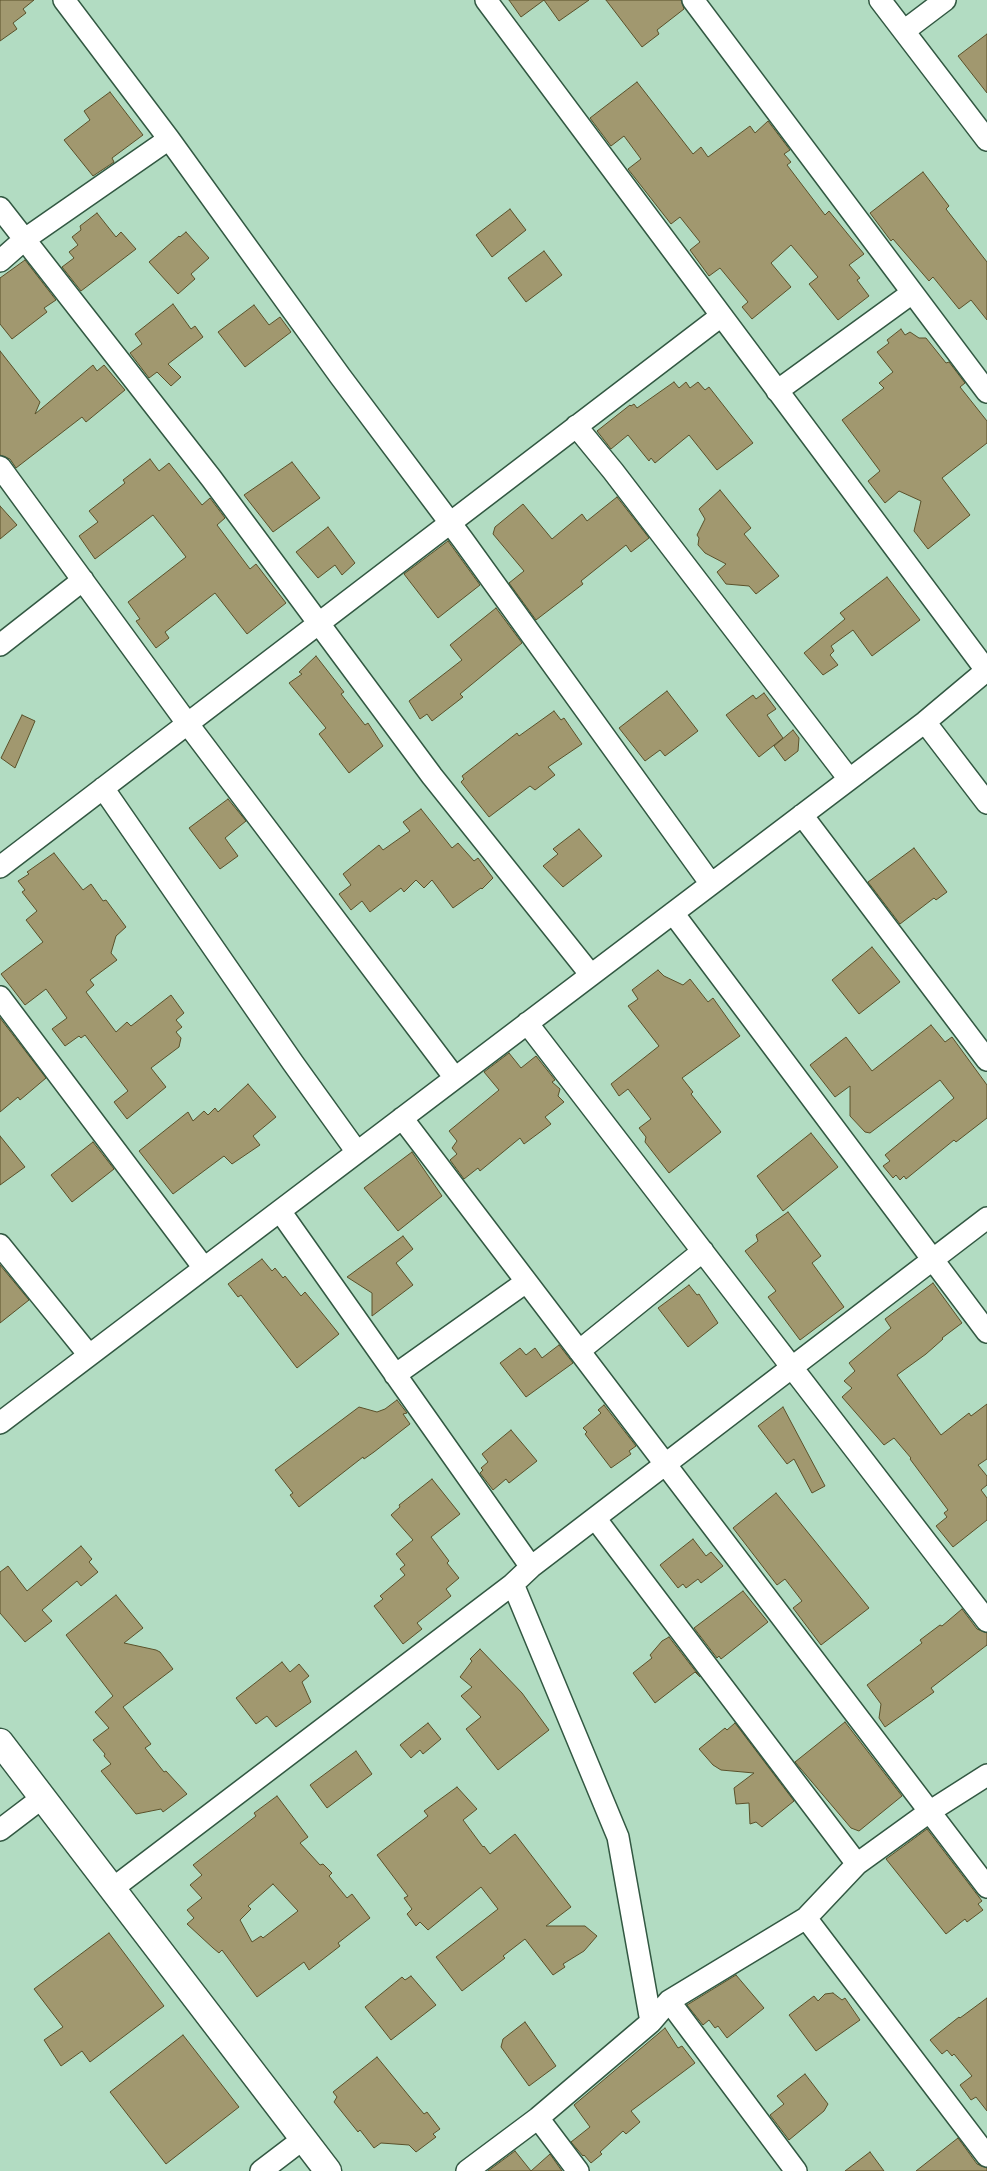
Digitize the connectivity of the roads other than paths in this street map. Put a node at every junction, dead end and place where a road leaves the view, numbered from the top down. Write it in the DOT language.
graph roads {
  1 [pos="64,0"];
  2 [pos="486,0"];
  3 [pos="693,0"];
  4 [pos="880,0"];
  5 [pos="945,0"];
  6 [pos="904,31"];
  7 [pos="169,139"];
  8 [pos="987,140"];
  9 [pos="0,208"];
  10 [pos="25,239"];
  11 [pos="0,261"];
  12 [pos="912,292"];
  13 [pos="721,316"];
  14 [pos="777,391"];
  15 [pos="987,392"];
  16 [pos="576,426"];
  17 [pos="0,467"];
  18 [pos="450,522"];
  19 [pos="83,580"];
  20 [pos="318,623"];
  21 [pos="0,645"];
  22 [pos="986,670"];
  23 [pos="925,722"];
  24 [pos="187,723"];
  25 [pos="848,779"];
  26 [pos="103,788"];
  27 [pos="987,803"];
  28 [pos="802,815"];
  29 [pos="0,867"];
  30 [pos="711,884"];
  31 [pos="673,913"];
  32 [pos="591,975"];
  33 [pos="0,997"];
  34 [pos="527,1023"];
  35 [pos="987,1060"];
  36 [pos="455,1078"];
  37 [pos="402,1118"];
  38 [pos="358,1152"];
  39 [pos="280,1211"];
  40 [pos="987,1218"];
  41 [pos="0,1245"];
  42 [pos="703,1251"];
  43 [pos="932,1259"];
  44 [pos="204,1268"];
  45 [pos="526,1282"];
  46 [pos="987,1332"];
  47 [pos="579,1351"];
  48 [pos="89,1355"];
  49 [pos="792,1367"];
  50 [pos="395,1375"];
  51 [pos="0,1423"];
  52 [pos="664,1465"];
  53 [pos="595,1518"];
  54 [pos="531,1567"];
  55 [pos="513,1584"];
  56 [pos="987,1621"];
  57 [pos="0,1742"];
  58 [pos="987,1775"];
  59 [pos="42,1798"];
  60 [pos="929,1812"];
  61 [pos="0,1830"];
  62 [pos="856,1864"];
  63 [pos="987,1887"];
  64 [pos="112,1889"];
  65 [pos="806,1918"];
  66 [pos="669,2001"];
  67 [pos="651,2022"];
  68 [pos="538,2118"];
  69 [pos="303,2138"];
  70 [pos="987,2156"];
  71 [pos="261,2171"];
  72 [pos="328,2171"];
  73 [pos="467,2171"];
  74 [pos="578,2171"];
  75 [pos="796,2171"];
  1 -- 7 [label="street"];
  2 -- 13 [label="street"];
  3 -- 12 [label="street"];
  4 -- 6 [label="street"];
  5 -- 6 [label="street"];
  6 -- 8 [label="street"];
  7 -- 10 [label="street"];
  7 -- 18 [label="street"];
  9 -- 10 [label="street"];
  10 -- 11 [label="street"];
  10 -- 20 [label="street"];
  12 -- 14 [label="street"];
  12 -- 15 [label="street"];
  13 -- 14 [label="street"];
  13 -- 16 [label="street"];
  14 -- 22 [label="street"];
  16 -- 18 [label="street"];
  16 -- 25 [label="street"];
  17 -- 19 [label="street"];
  18 -- 20 [label="street"];
  18 -- 30 [label="street"];
  19 -- 21 [label="street"];
  19 -- 24 [label="street"];
  20 -- 24 [label="street"];
  20 -- 32 [label="street"];
  22 -- 23 [label="street"];
  23 -- 25 [label="street"];
  23 -- 27 [label="street"];
  24 -- 26 [label="street"];
  24 -- 36 [label="street"];
  25 -- 28 [label="street"];
  26 -- 29 [label="street"];
  26 -- 38 [label="street"];
  28 -- 30 [label="street"];
  28 -- 35 [label="street"];
  30 -- 31 [label="street"];
  31 -- 32 [label="street"];
  31 -- 43 [label="street"];
  32 -- 34 [label="street"];
  33 -- 44 [label="street"];
  34 -- 36 [label="street"];
  34 -- 42 [label="street"];
  36 -- 37 [label="street"];
  37 -- 38 [label="street"];
  37 -- 45 [label="street"];
  38 -- 39 [label="street"];
  39 -- 44 [label="street"];
  39 -- 50 [label="street"];
  40 -- 43 [label="street"];
  41 -- 48 [label="street"];
  42 -- 47 [label="street"];
  42 -- 49 [label="street"];
  43 -- 46 [label="street"];
  43 -- 49 [label="street"];
  44 -- 48 [label="street"];
  45 -- 47 [label="street"];
  45 -- 50 [label="street"];
  47 -- 52 [label="street"];
  48 -- 51 [label="street"];
  49 -- 52 [label="street"];
  49 -- 56 [label="street"];
  50 -- 54 [label="street"];
  52 -- 53 [label="street"];
  52 -- 60 [label="street"];
  53 -- 54 [label="street"];
  53 -- 62 [label="street"];
  54 -- 55 [label="street"];
  55 -- 64 [label="street"];
  55 -- 67 [label="street"];
  57 -- 59 [label="street"];
  58 -- 60 [label="street"];
  59 -- 61 [label="street"];
  59 -- 64 [label="street"];
  60 -- 62 [label="street"];
  60 -- 63 [label="street"];
  62 -- 65 [label="street"];
  64 -- 69 [label="street"];
  65 -- 66 [label="street"];
  65 -- 70 [label="street"];
  66 -- 67 [label="street"];
  66 -- 75 [label="street"];
  67 -- 68 [label="street"];
  68 -- 73 [label="street"];
  68 -- 74 [label="street"];
  69 -- 71 [label="street"];
  69 -- 72 [label="street"];
}
